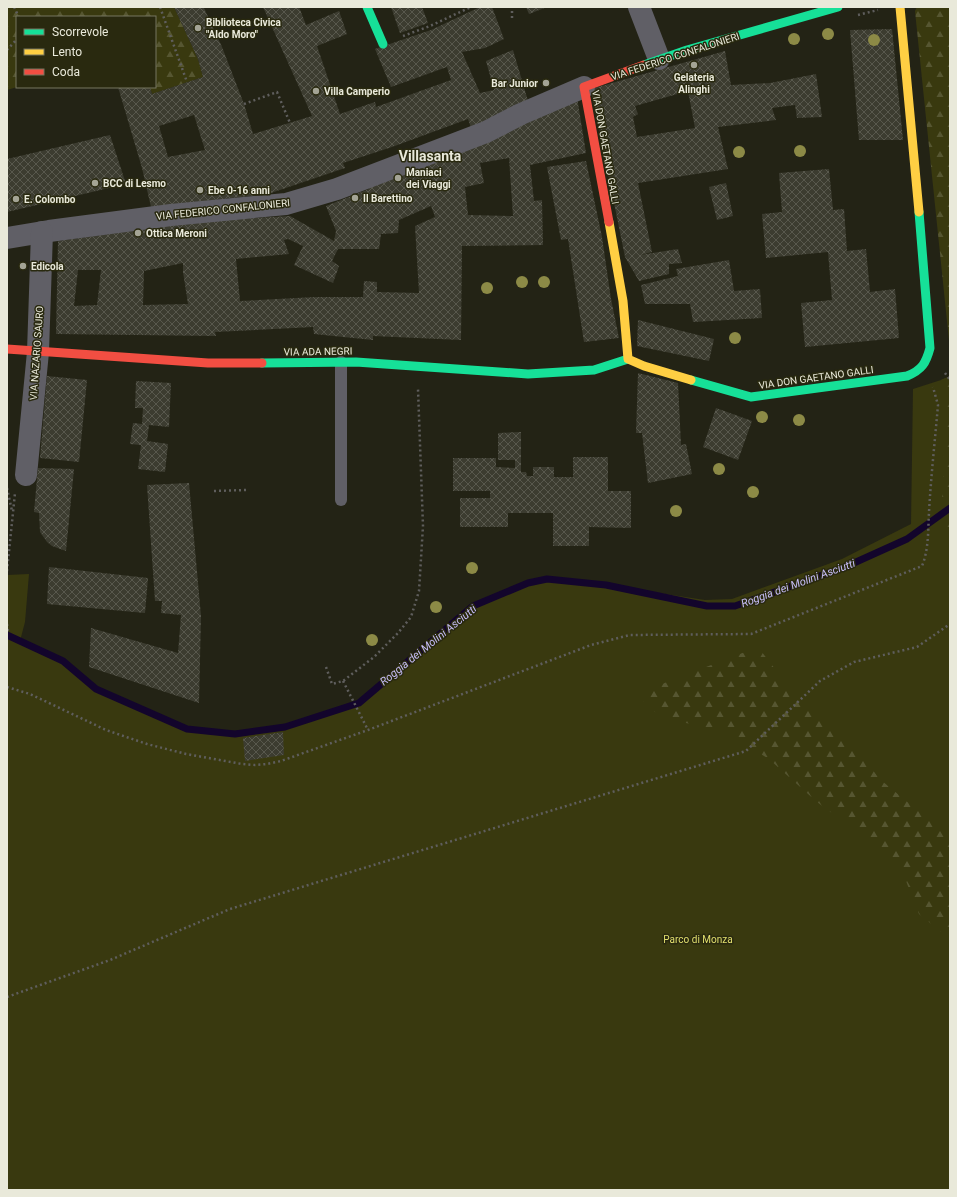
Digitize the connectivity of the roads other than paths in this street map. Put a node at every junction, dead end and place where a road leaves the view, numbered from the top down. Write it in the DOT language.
graph roads {
  1 [pos="367,7"];
  2 [pos="639,7"];
  3 [pos="838,7"];
  4 [pos="900,7"];
  5 [pos="382,44"];
  6 [pos="659,60"];
  7 [pos="584,86"];
  8 [pos="42,232"];
  9 [pos="7,238"];
  10 [pos="7,349"];
  11 [pos="38,352"];
  12 [pos="628,359"];
  13 [pos="341,362"];
  14 [pos="26,475"];
  15 [pos="341,500"];
  1 -- 5 [label="street"];
  2 -- 6 [label="street"];
  3 -- 6 [label="street, VIA FEDERICO CONFALONIERI"];
  4 -- 12 [label="street, VIA DON GAETANO GALLI"];
  6 -- 7 [label="street, VIA FEDERICO CONFALONIERI"];
  7 -- 8 [label="street, VIA FEDERICO CONFALONIERI"];
  7 -- 12 [label="street, VIA DON GAETANO GALLI"];
  8 -- 9 [label="street, VIA FEDERICO CONFALONIERI"];
  8 -- 11 [label="street, VIA NAZARIO SAURO"];
  10 -- 11 [label="street, VIA ADA NEGRI"];
  11 -- 13 [label="street, VIA ADA NEGRI"];
  11 -- 14 [label="street, VIA NAZARIO SAURO"];
  12 -- 13 [label="street, VIA ADA NEGRI"];
  13 -- 15 [label="lane"];
}
